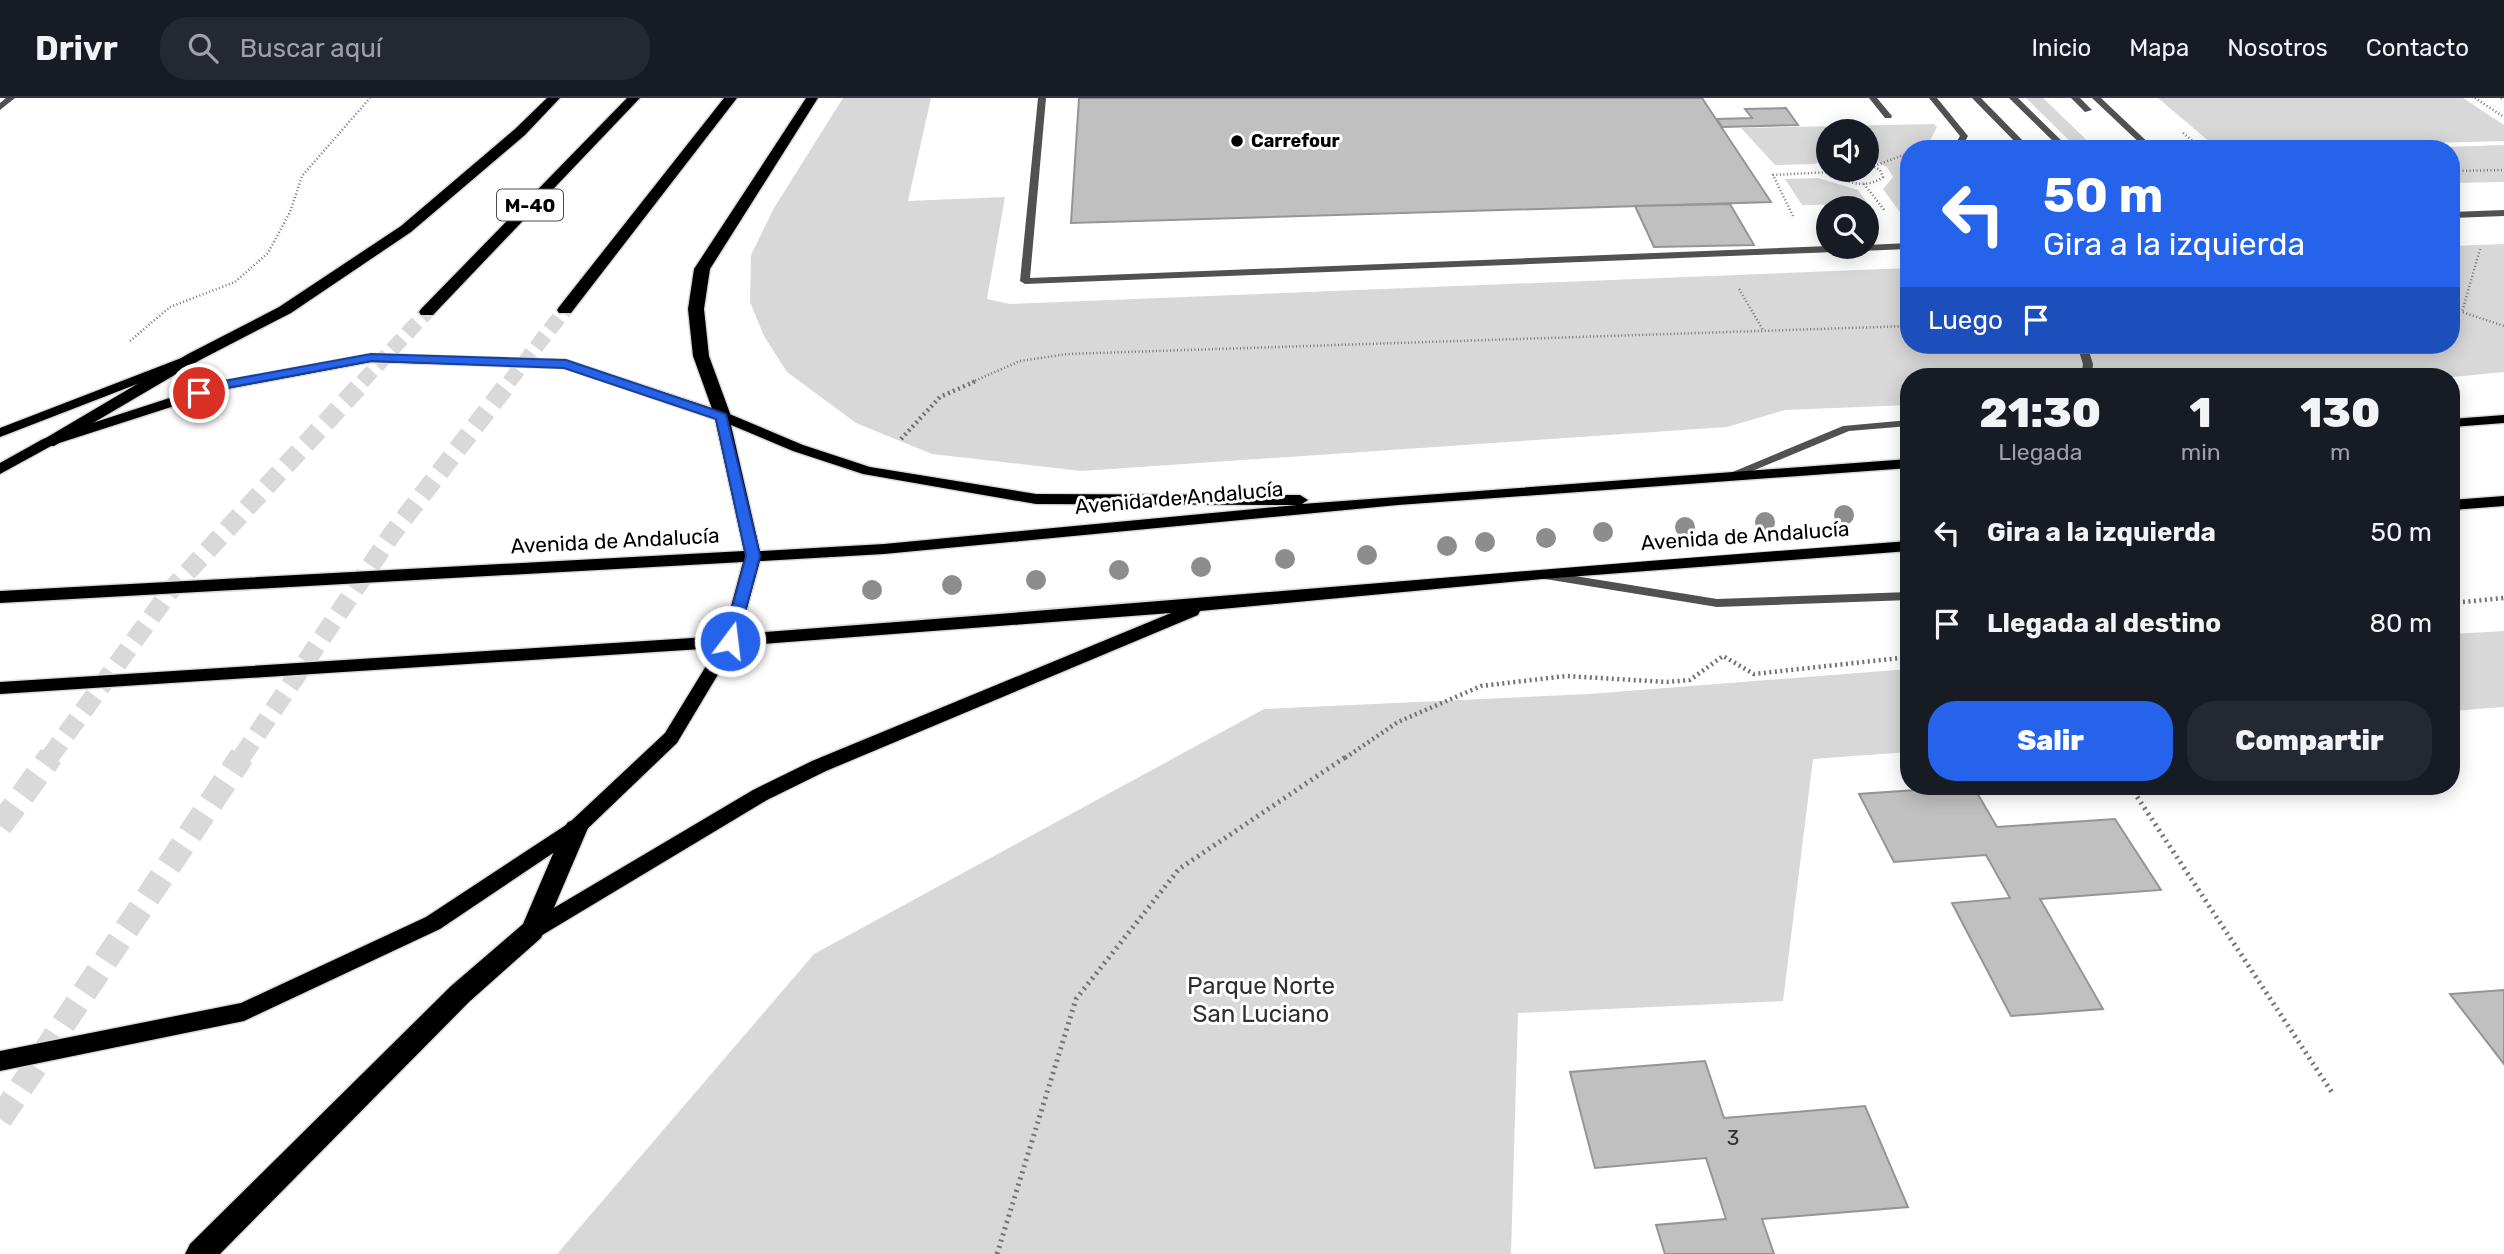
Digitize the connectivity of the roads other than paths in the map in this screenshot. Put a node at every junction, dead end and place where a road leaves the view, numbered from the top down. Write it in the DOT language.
graph roads {
  1 [pos="11,98"];
  2 [pos="554,98"];
  3 [pos="634,98"];
  4 [pos="731,98"];
  5 [pos="812,98"];
  6 [pos="1042,98"];
  7 [pos="1873,98"];
  8 [pos="1933,98"];
  9 [pos="1976,98"];
  10 [pos="2013,98"];
  11 [pos="2075,98"];
  12 [pos="2096,98"];
  13 [pos="0,107"];
  14 [pos="2088,110"];
  15 [pos="1888,116"];
  16 [pos="1962,140"];
  17 [pos="2018,140"];
  18 [pos="2057,140"];
  19 [pos="2141,140"];
  20 [pos="2504,213"];
  21 [pos="2460,215"];
  22 [pos="1900,246"];
  23 [pos="565,310"];
  24 [pos="427,312"];
  25 [pos="194,357"];
  26 [pos="722,416"];
  27 [pos="2504,419"];
  28 [pos="2460,422"];
  29 [pos="1900,425"];
  30 [pos="0,433"];
  31 [pos="48,442"];
  32 [pos="1900,464"];
  33 [pos="0,469"];
  34 [pos="1729,476"];
  35 [pos="1398,500"];
  36 [pos="2504,501"];
  37 [pos="2460,504"];
  38 [pos="1900,547"];
  39 [pos="753,556"];
  40 [pos="1542,574"];
  41 [pos="1900,596"];
  42 [pos="0,597"];
  43 [pos="1206,605"];
  44 [pos="730,641"];
  45 [pos="0,688"];
  46 [pos="576,828"];
  47 [pos="532,932"];
  48 [pos="0,1061"];
  49 [pos="200,1254"];
  1 -- 13 [label="street"];
  2 -- 25 [label="highway"];
  3 -- 24 [label="highway, M-40"];
  4 -- 23 [label="highway"];
  5 -- 26 [label="highway"];
  6 -- 22 [label="street"];
  7 -- 15 [label="street"];
  8 -- 16 [label="street"];
  9 -- 17 [label="street"];
  10 -- 18 [label="street"];
  11 -- 14 [label="street"];
  12 -- 19 [label="street"];
  20 -- 21 [label="street"];
  25 -- 30 [label="main road"];
  25 -- 31 [label="highway"];
  26 -- 31 [label="main road, Avenida de Andalucía"];
  26 -- 35 [label="main road, Avenida de Andalucía"];
  26 -- 39 [label="main road"];
  27 -- 28 [label="main road"];
  29 -- 34 [label="street, Avenida de Andalucía"];
  31 -- 33 [label="main road, Avenida de Andalucía"];
  32 -- 34 [label="main road, Avenida de Andalucía"];
  34 -- 35 [label="main road, Avenida de Andalucía"];
  35 -- 39 [label="main road, Avenida de Andalucía"];
  36 -- 37 [label="main road"];
  38 -- 40 [label="main road, Avenida de Andalucía"];
  39 -- 42 [label="main road, Avenida de Andalucía"];
  39 -- 44 [label="main road"];
  40 -- 41 [label="street, Avenida de Andalucía"];
  40 -- 43 [label="main road, Avenida de Andalucía"];
  43 -- 44 [label="main road, Avenida de Andalucía"];
  43 -- 47 [label="main road, Avenida de Andalucía"];
  44 -- 45 [label="main road, Avenida de Andalucía"];
  44 -- 46 [label="main road"];
  46 -- 47 [label="highway"];
  46 -- 48 [label="main road"];
  47 -- 49 [label="highway"];
}
